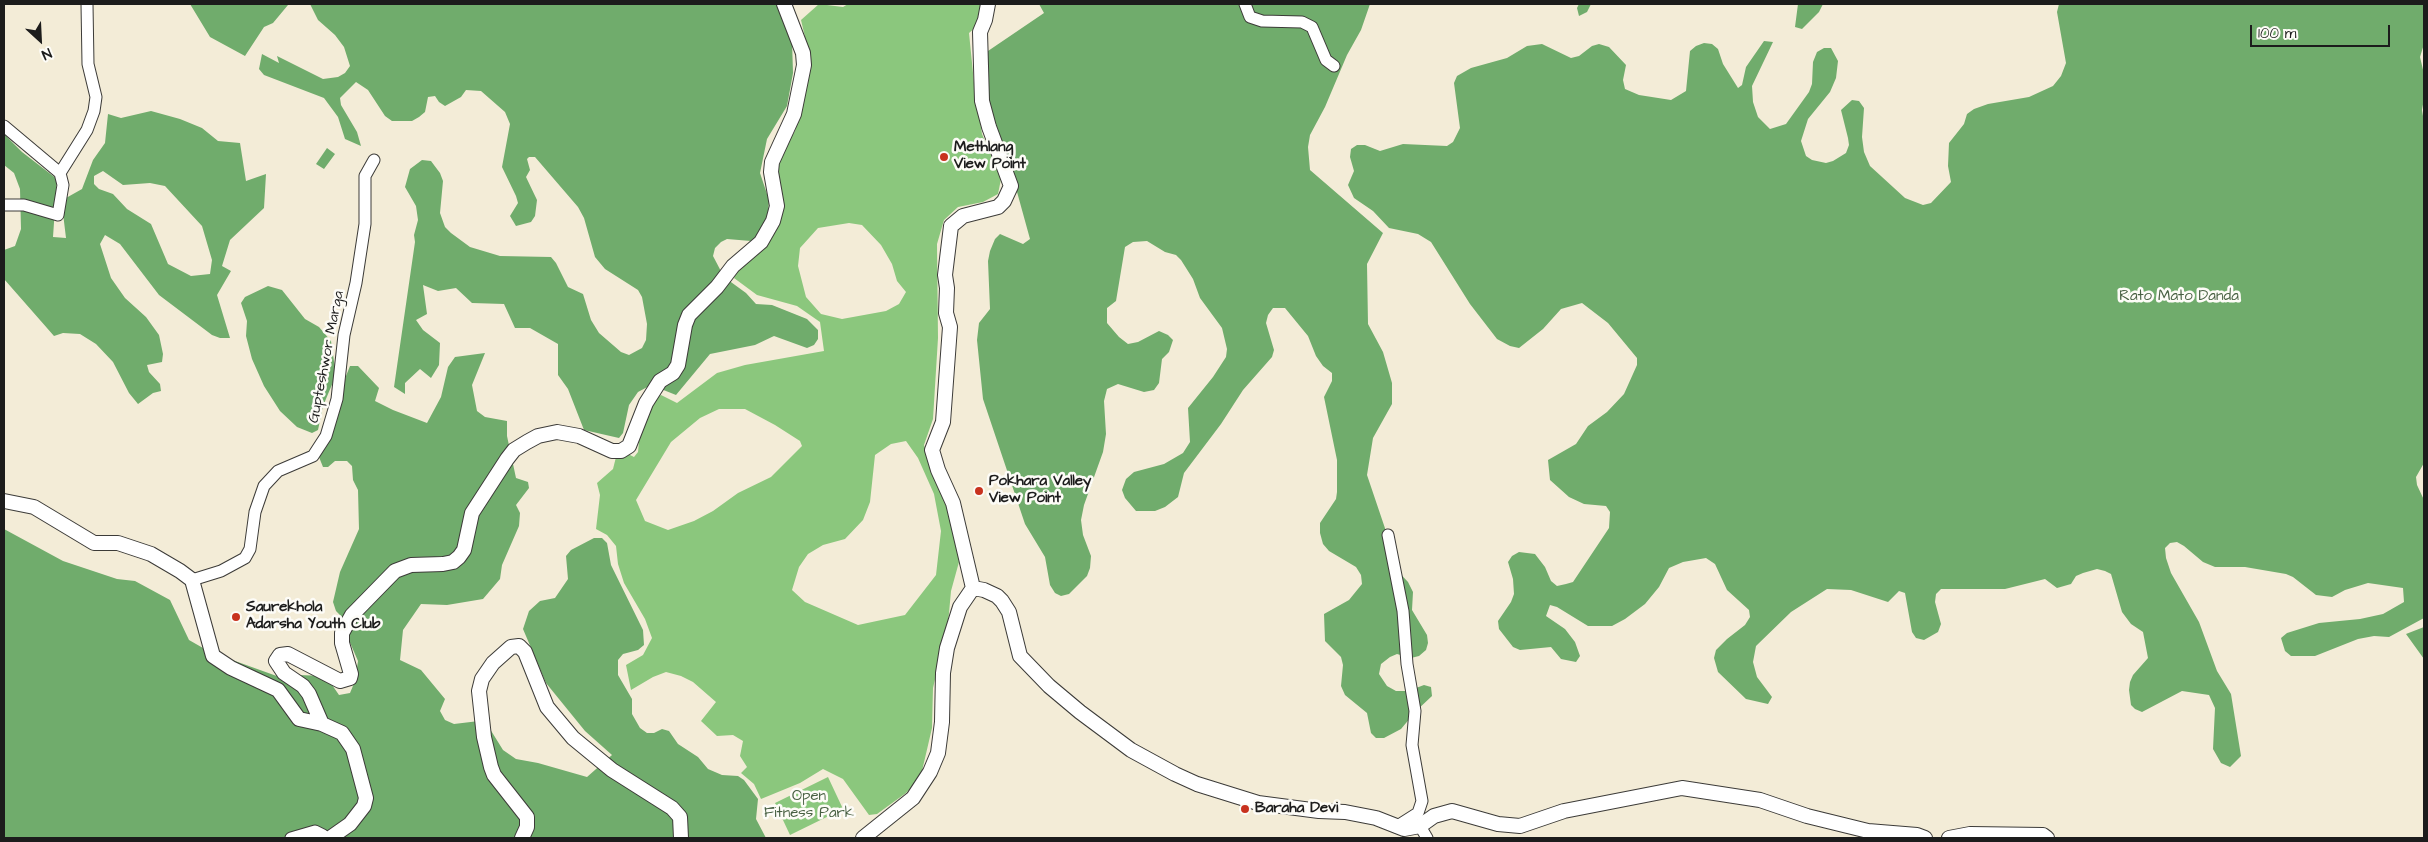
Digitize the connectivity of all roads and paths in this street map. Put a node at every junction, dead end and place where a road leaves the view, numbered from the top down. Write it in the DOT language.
graph roads {
  1 [pos="87,4"];
  2 [pos="784,4"];
  3 [pos="988,4"];
  4 [pos="1245,4"];
  5 [pos="1334,66"];
  6 [pos="4,126"];
  7 [pos="374,160"];
  8 [pos="60,173"];
  9 [pos="4,205"];
  10 [pos="4,501"];
  11 [pos="1388,535"];
  12 [pos="192,580"];
  13 [pos="973,588"];
  14 [pos="322,724"];
  15 [pos="1396,828"];
  16 [pos="1424,832"];
  17 [pos="291,838"];
  18 [pos="323,838"];
  19 [pos="330,838"];
  20 [pos="522,838"];
  21 [pos="681,838"];
  22 [pos="863,838"];
  23 [pos="1925,838"];
  24 [pos="1949,838"];
  25 [pos="2047,838"];
  1 -- 8 [label="street"];
  2 -- 14 [label="street"];
  3 -- 13 [label="street"];
  4 -- 5 [label="street"];
  6 -- 8 [label="street"];
  7 -- 12 [label="street, Gupteshwor Marga"];
  8 -- 9 [label="street"];
  10 -- 12 [label="street"];
  11 -- 15 [label="street"];
  12 -- 14 [label="street"];
  13 -- 15 [label="street"];
  13 -- 22 [label="street"];
  14 -- 19 [label="street"];
  15 -- 16 [label="street"];
  16 -- 23 [label="street"];
  17 -- 18 [label="street"];
  20 -- 21 [label="street"];
  24 -- 25 [label="street"];
}
